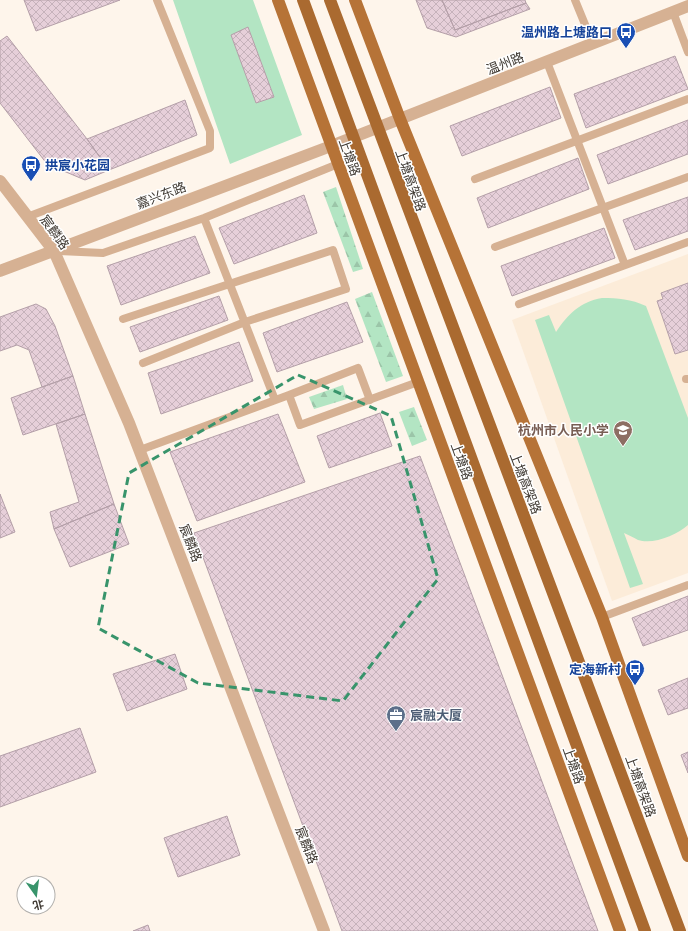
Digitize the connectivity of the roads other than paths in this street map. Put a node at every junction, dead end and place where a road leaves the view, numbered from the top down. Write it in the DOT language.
graph roads {
  1 [pos="157,0"];
  2 [pos="278,0"];
  3 [pos="303,0"];
  4 [pos="330,0"];
  5 [pos="355,0"];
  6 [pos="575,0"];
  7 [pos="688,6"];
  8 [pos="673,12"];
  9 [pos="593,44"];
  10 [pos="688,52"];
  11 [pos="547,62"];
  12 [pos="688,99"];
  13 [pos="400,119"];
  14 [pos="578,141"];
  15 [pos="332,146"];
  16 [pos="338,164"];
  17 [pos="688,178"];
  18 [pos="475,180"];
  19 [pos="0,181"];
  20 [pos="604,208"];
  21 [pos="27,217"];
  22 [pos="204,218"];
  23 [pos="688,242"];
  24 [pos="495,247"];
  25 [pos="54,250"];
  26 [pos="625,265"];
  27 [pos="0,271"];
  28 [pos="230,284"];
  29 [pos="519,304"];
  30 [pos="124,319"];
  31 [pos="245,322"];
  32 [pos="143,362"];
  33 [pos="418,382"];
  34 [pos="289,394"];
  35 [pos="275,400"];
  36 [pos="370,400"];
  37 [pos="140,450"];
  38 [pos="688,585"];
  39 [pos="602,617"];
  40 [pos="688,856"];
  41 [pos="324,931"];
  42 [pos="620,931"];
  43 [pos="645,931"];
  44 [pos="680,931"];
  1 -- 21 [label="lane"];
  2 -- 15 [label="main road, 上塘路"];
  3 -- 43 [label="highway, bridge"];
  4 -- 44 [label="highway, 上塘高架路, bridge"];
  5 -- 13 [label="main road"];
  6 -- 9 [label="lane"];
  7 -- 8 [label="street, 温州路"];
  8 -- 9 [label="street, 温州路"];
  8 -- 10 [label="lane"];
  9 -- 11 [label="street, 温州路"];
  11 -- 13 [label="street, 温州路"];
  11 -- 14 [label="lane"];
  12 -- 14 [label="lane"];
  13 -- 15 [label="street, 温州路"];
  13 -- 39 [label="main road"];
  14 -- 18 [label="lane"];
  14 -- 20 [label="lane"];
  15 -- 16 [label="main road, 上塘路"];
  15 -- 25 [label="street, 嘉兴东路"];
  16 -- 22 [label="lane"];
  16 -- 33 [label="main road, 上塘路"];
  17 -- 20 [label="lane"];
  19 -- 21 [label="street, 宸麟路"];
  20 -- 24 [label="lane"];
  20 -- 26 [label="lane"];
  21 -- 25 [label="street, 宸麟路"];
  22 -- 25 [label="lane"];
  22 -- 28 [label="lane"];
  23 -- 26 [label="lane"];
  25 -- 27 [label="street, 嘉兴东路"];
  25 -- 37 [label="street, 宸麟路"];
  26 -- 29 [label="lane"];
  28 -- 30 [label="lane"];
  28 -- 31 [label="lane"];
  28 -- 31 [label="lane"];
  31 -- 32 [label="lane"];
  31 -- 35 [label="lane"];
  33 -- 36 [label="lane"];
  33 -- 42 [label="main road, 上塘路"];
  34 -- 35 [label="lane"];
  34 -- 36 [label="lane"];
  34 -- 36 [label="lane"];
  35 -- 37 [label="lane"];
  37 -- 41 [label="street, 宸麟路"];
  38 -- 39 [label="lane"];
  39 -- 40 [label="main road"];
}
